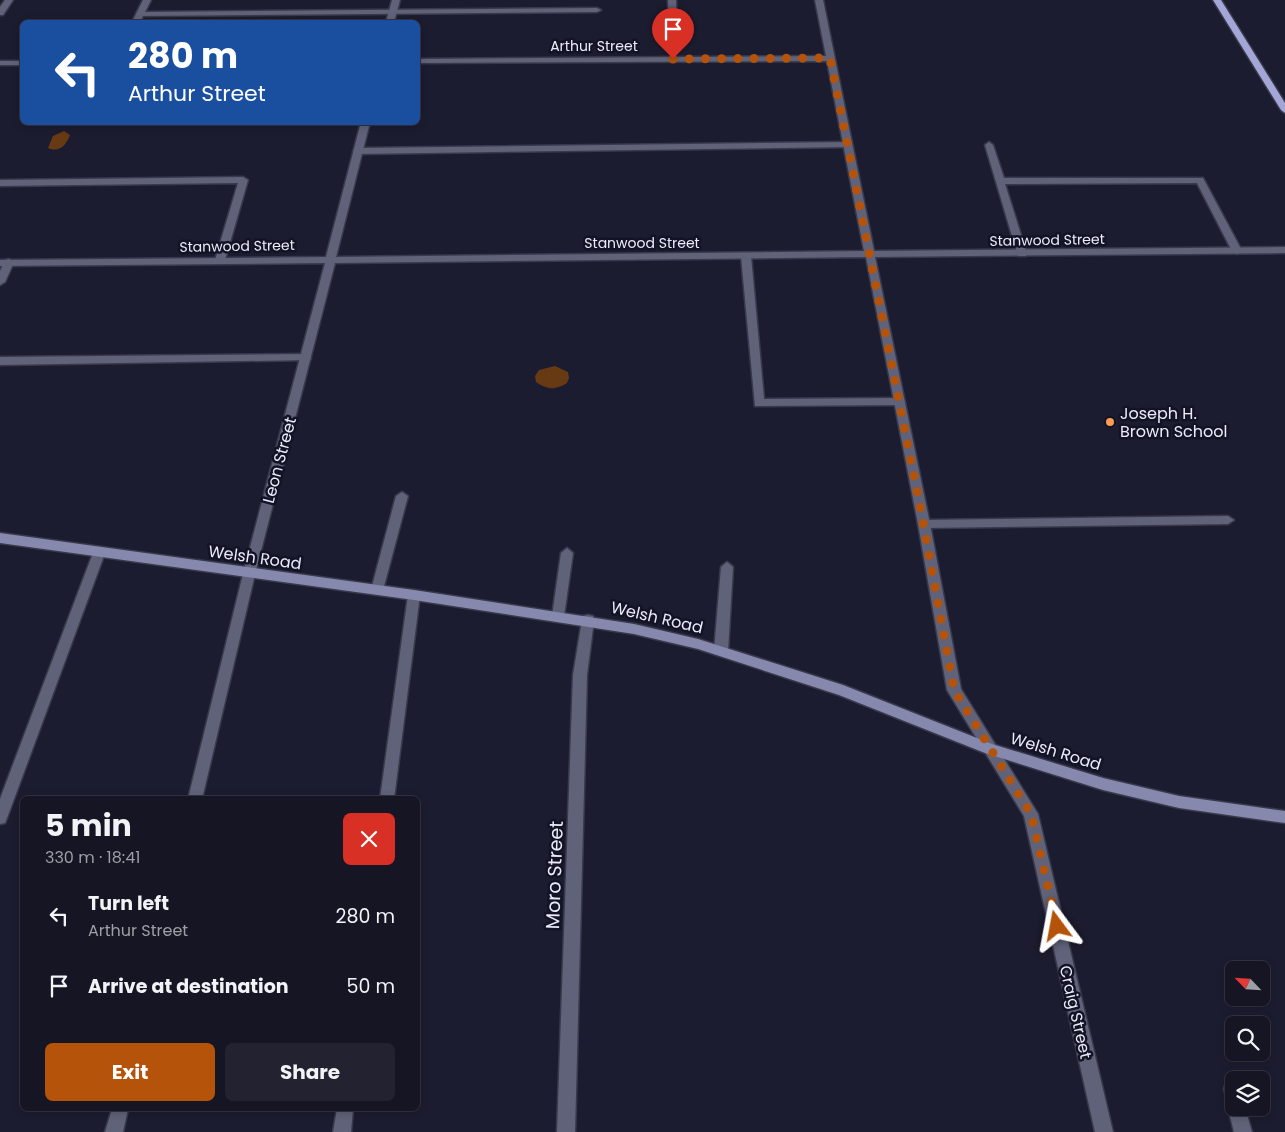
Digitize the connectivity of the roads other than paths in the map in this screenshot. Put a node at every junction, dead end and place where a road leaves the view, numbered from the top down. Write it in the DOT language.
graph roads {
  1 [pos="9,0"];
  2 [pos="147,0"];
  3 [pos="396,0"];
  4 [pos="672,0"];
  5 [pos="819,0"];
  6 [pos="1217,0"];
  7 [pos="598,10"];
  8 [pos="0,13"];
  9 [pos="392,13"];
  10 [pos="140,14"];
  11 [pos="137,20"];
  12 [pos="390,20"];
  13 [pos="673,32"];
  14 [pos="830,58"];
  15 [pos="420,61"];
  16 [pos="0,63"];
  17 [pos="20,63"];
  18 [pos="1285,110"];
  19 [pos="365,125"];
  20 [pos="847,145"];
  21 [pos="989,146"];
  22 [pos="358,151"];
  23 [pos="1000,181"];
  24 [pos="0,183"];
  25 [pos="1237,250"];
  26 [pos="1285,250"];
  27 [pos="1022,254"];
  28 [pos="746,256"];
  29 [pos="870,256"];
  30 [pos="331,259"];
  31 [pos="220,260"];
  32 [pos="5,263"];
  33 [pos="0,282"];
  34 [pos="306,358"];
  35 [pos="0,361"];
  36 [pos="900,402"];
  37 [pos="402,496"];
  38 [pos="1228,520"];
  39 [pos="924,524"];
  40 [pos="0,538"];
  41 [pos="567,552"];
  42 [pos="98,553"];
  43 [pos="727,567"];
  44 [pos="249,574"];
  45 [pos="377,590"];
  46 [pos="414,595"];
  47 [pos="558,616"];
  48 [pos="588,620"];
  49 [pos="720,651"];
  50 [pos="990,749"];
  51 [pos="196,796"];
  52 [pos="387,796"];
  53 [pos="0,818"];
  54 [pos="1285,818"];
  55 [pos="119,1111"];
  56 [pos="345,1111"];
  57 [pos="1239,1116"];
  58 [pos="114,1132"];
  59 [pos="342,1132"];
  60 [pos="566,1132"];
  61 [pos="1104,1132"];
  62 [pos="1243,1132"];
  1 -- 8 [label="street"];
  2 -- 10 [label="street"];
  3 -- 9 [label="street"];
  4 -- 13 [label="street"];
  5 -- 14 [label="street, Craig Street"];
  6 -- 18 [label="main road"];
  7 -- 9 [label="street"];
  9 -- 10 [label="street"];
  9 -- 12 [label="street"];
  10 -- 11 [label="street"];
  14 -- 15 [label="street, Arthur Street"];
  14 -- 20 [label="street, Craig Street"];
  16 -- 17 [label="street"];
  19 -- 22 [label="street, Leon Street"];
  20 -- 22 [label="street"];
  20 -- 29 [label="street, Craig Street"];
  21 -- 23 [label="street"];
  22 -- 30 [label="street, Leon Street"];
  23 -- 25 [label="street"];
  23 -- 27 [label="street"];
  24 -- 31 [label="street"];
  25 -- 26 [label="street, Stanwood Street"];
  25 -- 27 [label="street, Stanwood Street"];
  27 -- 29 [label="street, Stanwood Street"];
  28 -- 29 [label="street, Stanwood Street"];
  28 -- 30 [label="street, Stanwood Street"];
  28 -- 36 [label="street"];
  29 -- 36 [label="street, Craig Street"];
  30 -- 31 [label="street, Stanwood Street"];
  30 -- 34 [label="street, Leon Street"];
  31 -- 32 [label="street, Stanwood Street"];
  32 -- 33 [label="street"];
  34 -- 35 [label="street"];
  34 -- 44 [label="street, Leon Street"];
  36 -- 39 [label="street, Craig Street"];
  37 -- 45 [label="street"];
  38 -- 39 [label="street"];
  39 -- 50 [label="street, Craig Street"];
  40 -- 42 [label="street, Welsh Road"];
  41 -- 47 [label="street"];
  42 -- 44 [label="street, Welsh Road"];
  42 -- 53 [label="street"];
  43 -- 49 [label="street"];
  44 -- 45 [label="street, Welsh Road"];
  44 -- 51 [label="street, Leon Street"];
  45 -- 46 [label="street, Welsh Road"];
  46 -- 47 [label="street, Welsh Road"];
  46 -- 52 [label="street"];
  47 -- 48 [label="street, Welsh Road"];
  48 -- 49 [label="street, Welsh Road"];
  48 -- 60 [label="street, Moro Street"];
  49 -- 50 [label="street, Welsh Road"];
  50 -- 54 [label="street, Welsh Road"];
  50 -- 61 [label="street, Craig Street"];
  55 -- 58 [label="street"];
  56 -- 59 [label="street"];
  57 -- 62 [label="street"];
}
